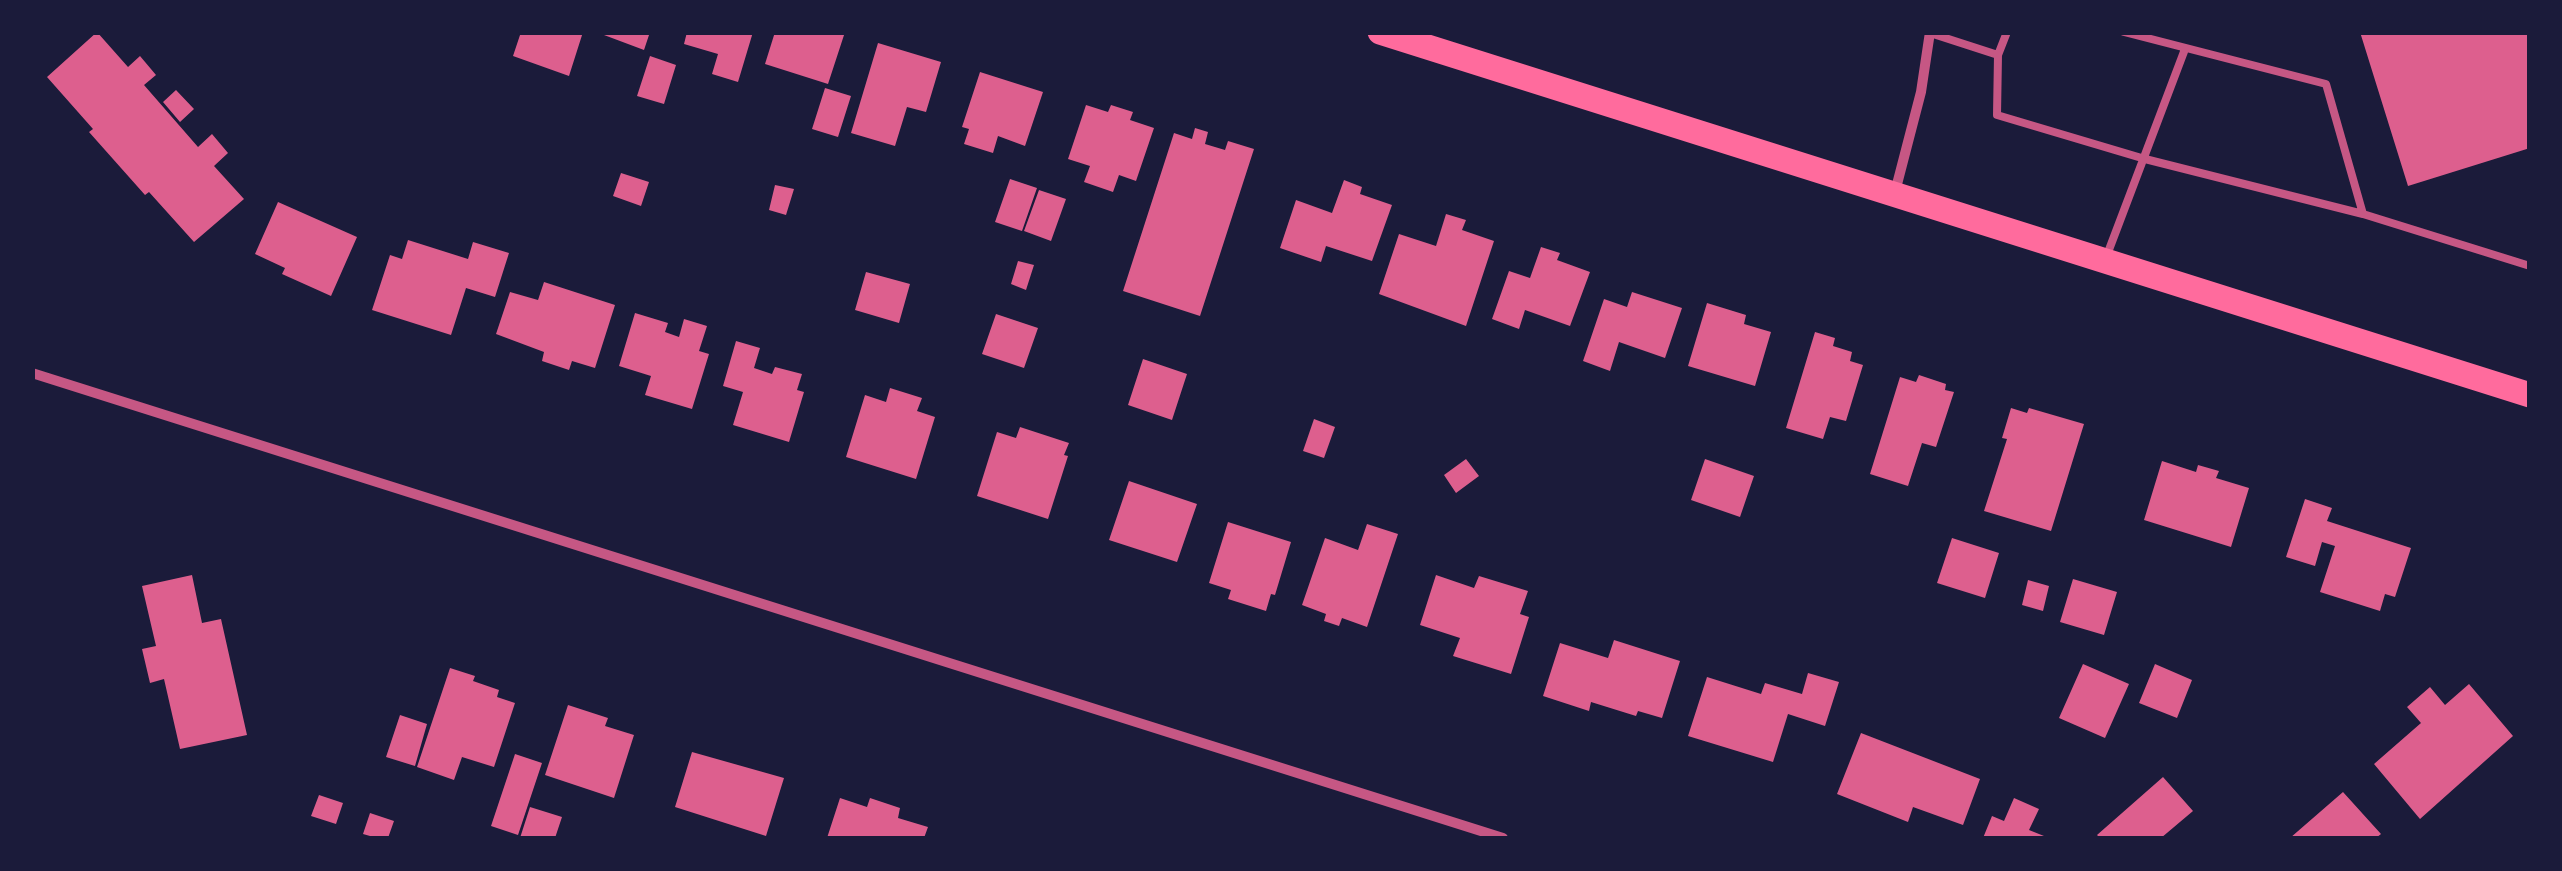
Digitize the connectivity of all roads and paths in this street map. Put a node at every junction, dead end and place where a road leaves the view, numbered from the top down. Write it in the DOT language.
graph roads {
  1 [pos="1380,32"];
  2 [pos="2008,32"];
  3 [pos="2124,32"];
  4 [pos="1930,33"];
  5 [pos="2185,49"];
  6 [pos="1998,56"];
  7 [pos="2145,160"];
  8 [pos="1894,194"];
  9 [pos="2363,214"];
  10 [pos="2105,261"];
  11 [pos="2530,266"];
  12 [pos="32,373"];
  13 [pos="2530,396"];
  14 [pos="1503,838"];
  1 -- 8 [label="main road"];
  2 -- 6 [label="lane"];
  3 -- 5 [label="lane"];
  4 -- 6 [label="lane"];
  4 -- 8 [label="street"];
  5 -- 7 [label="lane"];
  5 -- 9 [label="lane"];
  6 -- 7 [label="lane"];
  7 -- 9 [label="lane"];
  7 -- 10 [label="lane"];
  8 -- 10 [label="main road"];
  9 -- 11 [label="lane"];
  10 -- 13 [label="main road"];
  12 -- 14 [label="street"];
}
